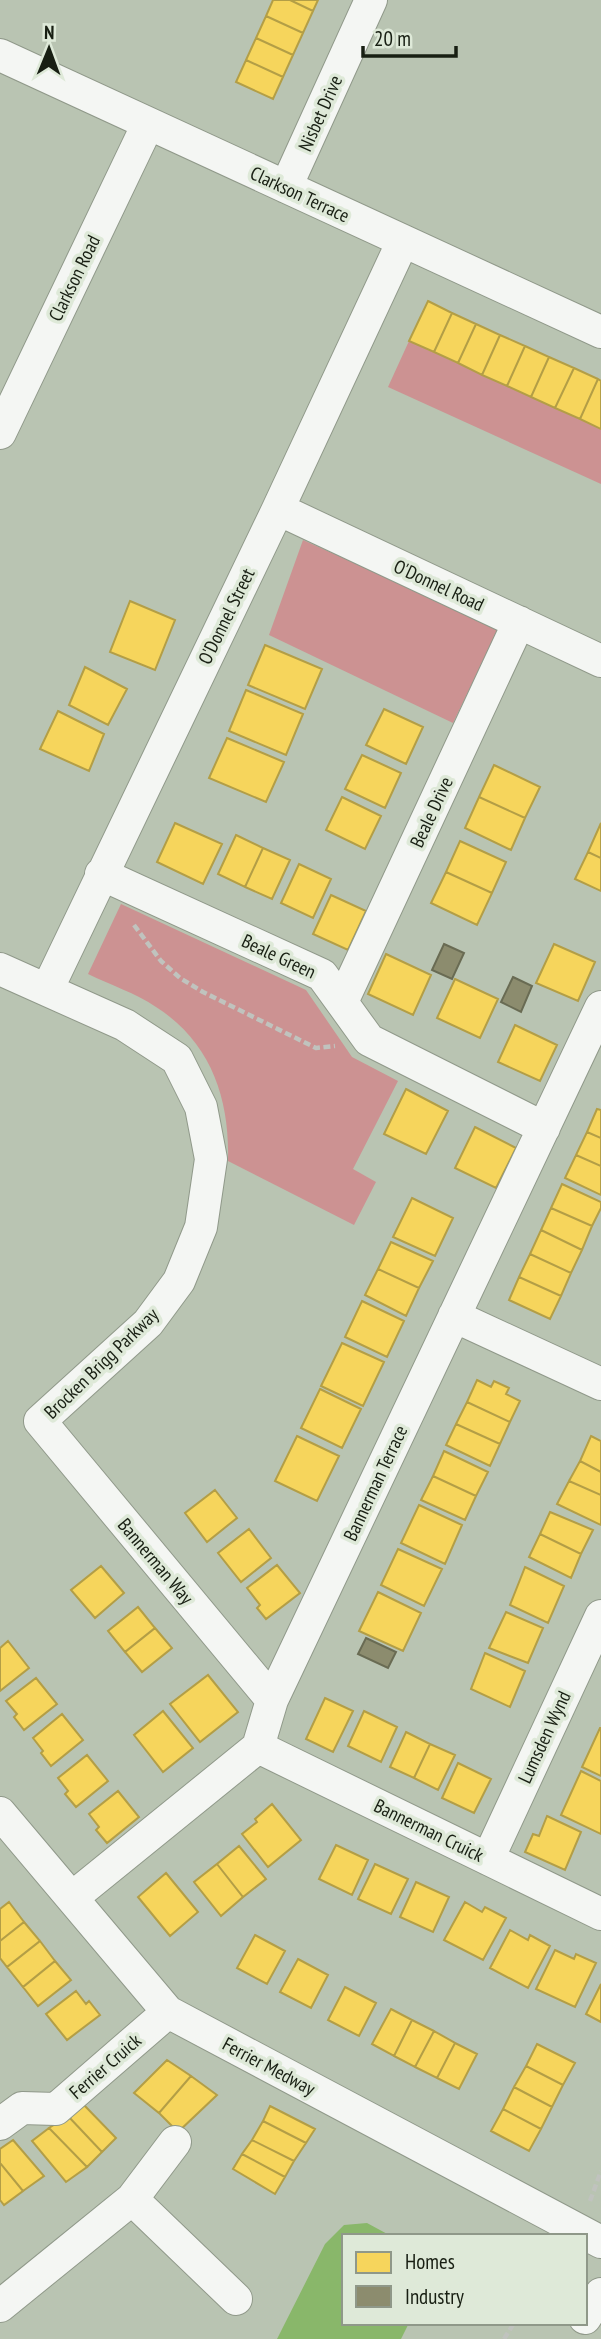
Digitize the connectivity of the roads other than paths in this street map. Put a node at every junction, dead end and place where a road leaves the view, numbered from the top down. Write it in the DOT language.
graph roads {
  1 [pos="371,0"];
  2 [pos="0,55"];
  3 [pos="148,124"];
  4 [pos="286,187"];
  5 [pos="403,241"];
  6 [pos="601,332"];
  7 [pos="0,433"];
  8 [pos="278,509"];
  9 [pos="519,622"];
  10 [pos="601,661"];
  11 [pos="101,874"];
  12 [pos="0,969"];
  13 [pos="47,990"];
  14 [pos="342,1002"];
  15 [pos="601,1007"];
  16 [pos="544,1128"];
  17 [pos="454,1317"];
  18 [pos="601,1384"];
  19 [pos="40,1421"];
  20 [pos="601,1616"];
  21 [pos="272,1700"];
  22 [pos="258,1747"];
  23 [pos="0,1812"];
  24 [pos="488,1859"];
  25 [pos="73,1897"];
  26 [pos="601,1914"];
  27 [pos="168,2012"];
  28 [pos="0,2124"];
  29 [pos="175,2142"];
  30 [pos="132,2199"];
  31 [pos="586,2234"];
  32 [pos="601,2294"];
  33 [pos="236,2299"];
  34 [pos="0,2306"];
  35 [pos="587,2315"];
  1 -- 4 [label="street, Nisbet Drive"];
  2 -- 3 [label="street, Clarkson Terrace"];
  3 -- 4 [label="street, Clarkson Terrace"];
  3 -- 7 [label="street, Clarkson Road"];
  4 -- 5 [label="street, Clarkson Terrace"];
  5 -- 6 [label="street, Clarkson Terrace"];
  5 -- 8 [label="street, O'Donnel Street"];
  8 -- 9 [label="street, O'Donnel Road"];
  8 -- 11 [label="street, O'Donnel Street"];
  9 -- 10 [label="street, O'Donnel Road"];
  9 -- 14 [label="street, Beale Drive"];
  11 -- 13 [label="street, O'Donnel Street"];
  11 -- 14 [label="street, Beale Green"];
  12 -- 13 [label="street, Brocken Brigg Parkway"];
  13 -- 19 [label="street, Brocken Brigg Parkway"];
  14 -- 16 [label="street, Beale Green"];
  15 -- 16 [label="street, Bannerman Terrace"];
  16 -- 17 [label="street, Bannerman Terrace"];
  17 -- 18 [label="street"];
  17 -- 21 [label="street, Bannerman Terrace"];
  19 -- 21 [label="street, Bannerman Way"];
  20 -- 24 [label="street, Lumsden Wynd"];
  21 -- 22 [label="street, Bannerman Terrace"];
  22 -- 24 [label="street, Bannerman Cruick"];
  22 -- 25 [label="street"];
  23 -- 25 [label="street, Ferrier Medway"];
  24 -- 26 [label="street, Bannerman Cruick"];
  25 -- 27 [label="street, Ferrier Medway"];
  27 -- 28 [label="street, Ferrier Cruick"];
  27 -- 31 [label="street, Ferrier Medway"];
  29 -- 30 [label="street"];
  30 -- 33 [label="street"];
  30 -- 34 [label="street"];
  32 -- 35 [label="street"];
}
